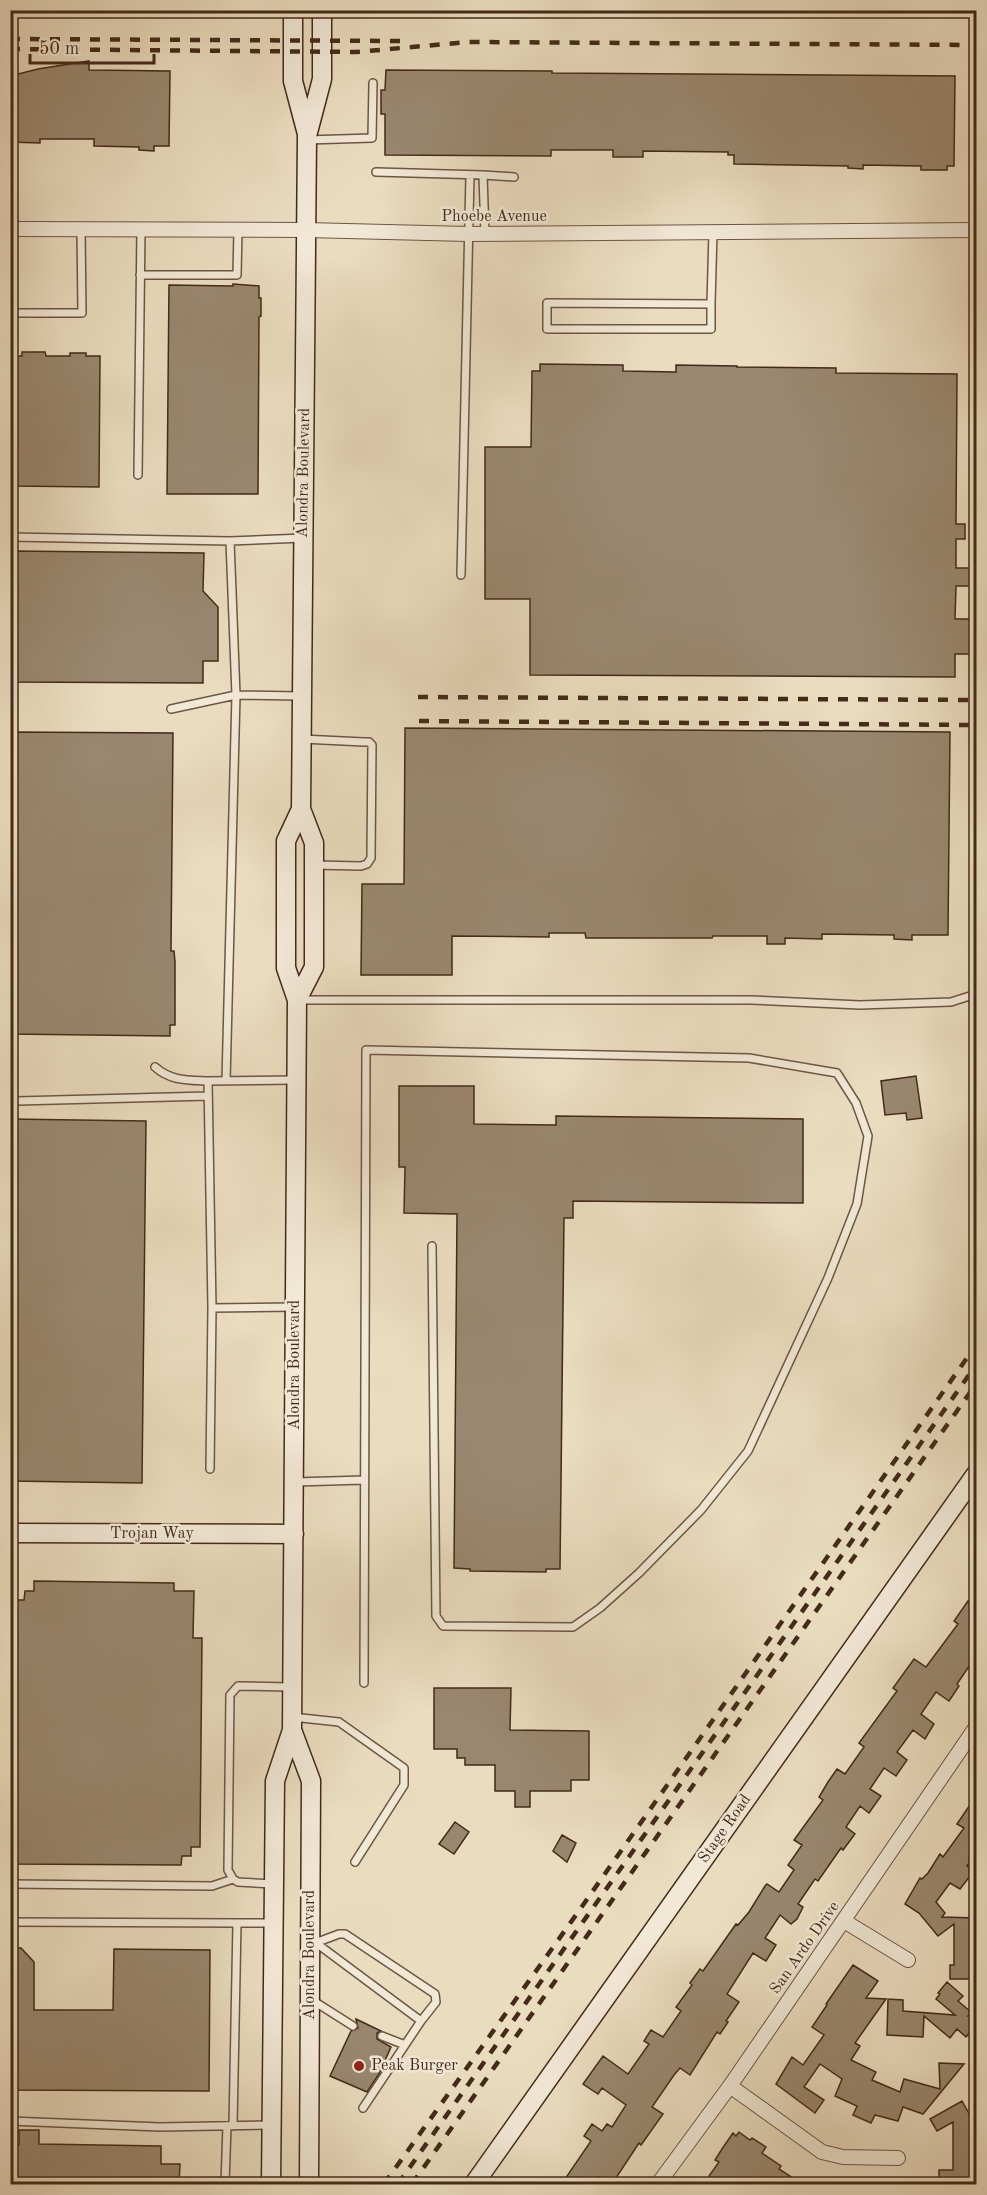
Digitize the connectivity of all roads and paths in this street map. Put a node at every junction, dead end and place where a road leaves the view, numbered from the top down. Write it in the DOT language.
graph roads {
  1 [pos="296,10"];
  2 [pos="320,10"];
  3 [pos="373,83"];
  4 [pos="307,138"];
  5 [pos="376,172"];
  6 [pos="470,175"];
  7 [pos="483,175"];
  8 [pos="514,177"];
  9 [pos="10,229"];
  10 [pos="81,229"];
  11 [pos="141,229"];
  12 [pos="238,230"];
  13 [pos="306,230"];
  14 [pos="976,230"];
  15 [pos="713,232"];
  16 [pos="468,234"];
  17 [pos="485,234"];
  18 [pos="140,275"];
  19 [pos="711,304"];
  20 [pos="10,313"];
  21 [pos="138,475"];
  22 [pos="10,537"];
  23 [pos="303,538"];
  24 [pos="230,541"];
  25 [pos="461,575"];
  26 [pos="236,695"];
  27 [pos="302,696"];
  28 [pos="171,709"];
  29 [pos="301,739"];
  30 [pos="301,809"];
  31 [pos="314,865"];
  32 [pos="976,994"];
  33 [pos="297,1000"];
  34 [pos="155,1067"];
  35 [pos="297,1080"];
  36 [pos="208,1081"];
  37 [pos="226,1081"];
  38 [pos="208,1096"];
  39 [pos="16,1101"];
  40 [pos="432,1246"];
  41 [pos="296,1307"];
  42 [pos="212,1308"];
  43 [pos="210,1469"];
  44 [pos="976,1474"];
  45 [pos="364,1480"];
  46 [pos="295,1482"];
  47 [pos="10,1533"];
  48 [pos="294,1534"];
  49 [pos="364,1683"];
  50 [pos="292,1687"];
  51 [pos="292,1724"];
  52 [pos="976,1728"];
  53 [pos="971,1747"];
  54 [pos="355,1862"];
  55 [pos="233,1879"];
  56 [pos="10,1884"];
  57 [pos="274,1884"];
  58 [pos="844,1921"];
  59 [pos="10,1922"];
  60 [pos="237,1923"];
  61 [pos="273,1923"];
  62 [pos="313,1941"];
  63 [pos="908,1960"];
  64 [pos="310,1999"];
  65 [pos="421,2021"];
  66 [pos="353,2026"];
  67 [pos="382,2036"];
  68 [pos="405,2045"];
  69 [pos="730,2086"];
  70 [pos="363,2108"];
  71 [pos="10,2121"];
  72 [pos="272,2125"];
  73 [pos="230,2126"];
  74 [pos="898,2158"];
  75 [pos="225,2184"];
  76 [pos="271,2184"];
  77 [pos="309,2184"];
  78 [pos="474,2184"];
  79 [pos="658,2184"];
  1 -- 4 [label="main road, Alondra Boulevard"];
  2 -- 4 [label="main road, Alondra Boulevard"];
  3 -- 4 [label="lane"];
  4 -- 13 [label="main road, Alondra Boulevard"];
  5 -- 6 [label="lane"];
  6 -- 7 [label="lane"];
  6 -- 16 [label="lane"];
  7 -- 8 [label="lane"];
  7 -- 17 [label="lane"];
  9 -- 10 [label="street, Phoebe Avenue"];
  10 -- 11 [label="street, Phoebe Avenue"];
  10 -- 20 [label="lane"];
  11 -- 12 [label="street, Phoebe Avenue"];
  11 -- 18 [label="lane"];
  12 -- 13 [label="street, Phoebe Avenue"];
  12 -- 18 [label="lane"];
  13 -- 16 [label="street, Phoebe Avenue"];
  13 -- 23 [label="main road, Alondra Boulevard"];
  14 -- 15 [label="street, Phoebe Avenue"];
  15 -- 17 [label="street, Phoebe Avenue"];
  15 -- 19 [label="lane"];
  16 -- 17 [label="street, Phoebe Avenue"];
  16 -- 25 [label="lane"];
  18 -- 21 [label="lane"];
  19 -- 19 [label="lane"];
  22 -- 24 [label="lane"];
  23 -- 24 [label="lane"];
  23 -- 27 [label="main road, Alondra Boulevard"];
  24 -- 26 [label="lane"];
  26 -- 27 [label="lane"];
  26 -- 28 [label="lane"];
  26 -- 37 [label="lane"];
  27 -- 29 [label="main road, Alondra Boulevard"];
  29 -- 30 [label="main road, Alondra Boulevard"];
  29 -- 31 [label="lane"];
  30 -- 31 [label="main road, Alondra Boulevard"];
  30 -- 33 [label="main road, Alondra Boulevard"];
  31 -- 33 [label="main road, Alondra Boulevard"];
  32 -- 33 [label="lane"];
  33 -- 35 [label="main road, Alondra Boulevard"];
  34 -- 36 [label="lane"];
  35 -- 37 [label="lane"];
  35 -- 41 [label="main road, Alondra Boulevard"];
  36 -- 37 [label="lane"];
  36 -- 38 [label="lane"];
  38 -- 39 [label="lane"];
  38 -- 42 [label="lane"];
  40 -- 45 [label="lane"];
  41 -- 42 [label="lane"];
  41 -- 46 [label="main road, Alondra Boulevard"];
  42 -- 43 [label="lane"];
  44 -- 78 [label="main road, Stage Road"];
  45 -- 46 [label="lane"];
  45 -- 49 [label="lane"];
  46 -- 48 [label="main road, Alondra Boulevard"];
  47 -- 48 [label="main road, Trojan Way"];
  48 -- 50 [label="main road, Alondra Boulevard"];
  50 -- 51 [label="main road, Alondra Boulevard"];
  50 -- 55 [label="lane"];
  51 -- 54 [label="lane"];
  51 -- 57 [label="main road, Alondra Boulevard"];
  51 -- 62 [label="main road, Alondra Boulevard"];
  52 -- 53 [label="street, San Ardo Drive"];
  53 -- 58 [label="street, San Ardo Drive"];
  55 -- 56 [label="lane"];
  55 -- 57 [label="lane"];
  57 -- 61 [label="main road, Alondra Boulevard"];
  58 -- 63 [label="street"];
  58 -- 69 [label="street, San Ardo Drive"];
  59 -- 60 [label="lane"];
  60 -- 61 [label="lane"];
  60 -- 73 [label="lane"];
  61 -- 72 [label="main road, Alondra Boulevard"];
  62 -- 64 [label="main road, Alondra Boulevard"];
  62 -- 65 [label="lane"];
  62 -- 65 [label="lane"];
  64 -- 66 [label="lane"];
  64 -- 77 [label="main road, Alondra Boulevard"];
  65 -- 68 [label="lane"];
  67 -- 68 [label="lane"];
  68 -- 70 [label="lane"];
  69 -- 74 [label="street"];
  69 -- 79 [label="street, San Ardo Drive"];
  71 -- 73 [label="lane"];
  72 -- 73 [label="lane"];
  72 -- 76 [label="main road, Alondra Boulevard"];
  73 -- 75 [label="lane"];
}
